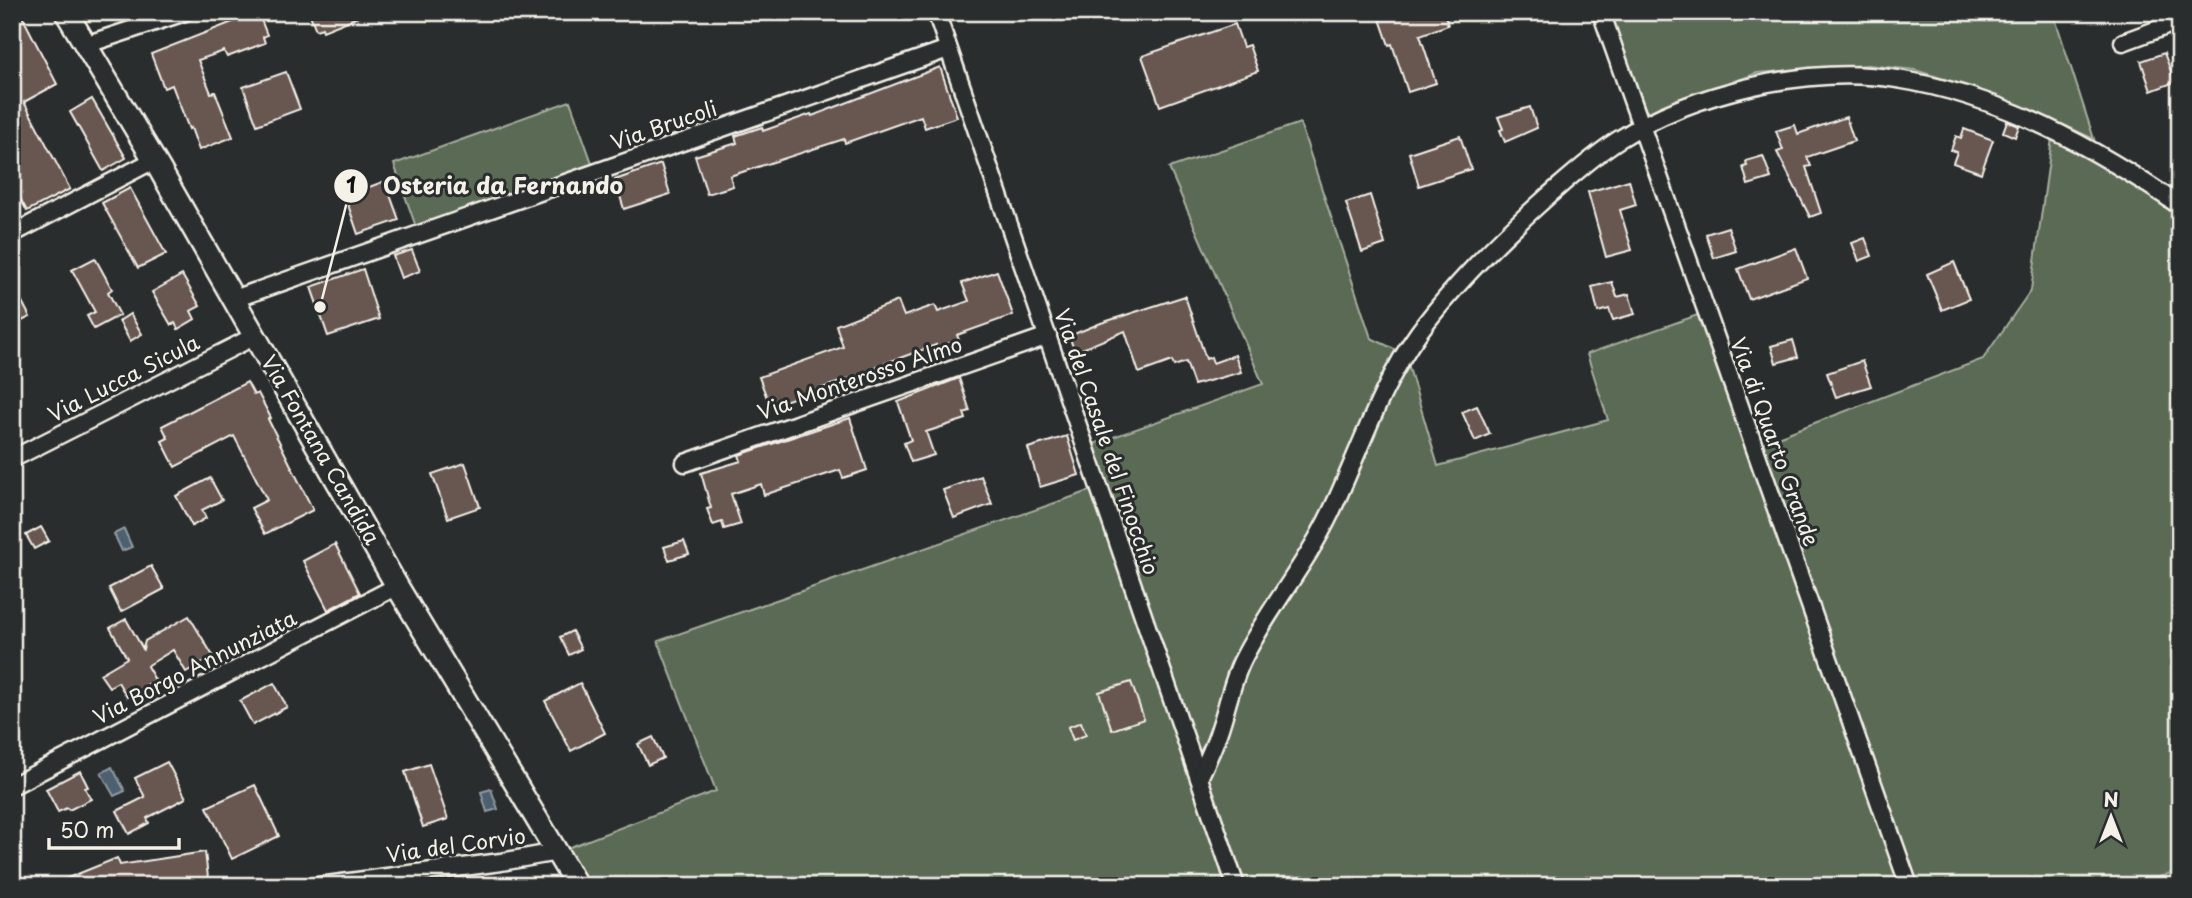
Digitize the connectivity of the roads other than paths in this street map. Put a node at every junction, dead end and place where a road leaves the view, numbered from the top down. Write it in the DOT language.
graph roads {
  1 [pos="66,12"];
  2 [pos="185,12"];
  3 [pos="936,12"];
  4 [pos="1601,12"];
  5 [pos="2180,21"];
  6 [pos="2123,42"];
  7 [pos="85,46"];
  8 [pos="948,49"];
  9 [pos="1641,127"];
  10 [pos="154,160"];
  11 [pos="2180,206"];
  12 [pos="12,234"];
  13 [pos="234,299"];
  14 [pos="255,336"];
  15 [pos="1048,336"];
  16 [pos="12,459"];
  17 [pos="685,463"];
  18 [pos="397,586"];
  19 [pos="1199,778"];
  20 [pos="12,786"];
  21 [pos="557,852"];
  22 [pos="319,886"];
  23 [pos="577,886"];
  24 [pos="1236,886"];
  25 [pos="1909,886"];
  1 -- 7 [label="main road, Via Fontana Candida"];
  2 -- 7 [label="street"];
  3 -- 8 [label="street, Via del Casale del Finocchio"];
  4 -- 9 [label="street, Via di Quarto Grande"];
  5 -- 6 [label="street"];
  7 -- 10 [label="main road, Via Fontana Candida"];
  8 -- 13 [label="street, Via Brucoli"];
  8 -- 15 [label="street, Via del Casale del Finocchio"];
  9 -- 11 [label="street"];
  9 -- 19 [label="street"];
  9 -- 25 [label="street, Via di Quarto Grande"];
  10 -- 12 [label="street"];
  10 -- 13 [label="main road, Via Fontana Candida"];
  13 -- 14 [label="main road, Via Fontana Candida"];
  14 -- 16 [label="street, Via Lucca Sicula"];
  14 -- 18 [label="main road, Via Fontana Candida"];
  15 -- 17 [label="street, Via Monterosso Almo"];
  15 -- 19 [label="street, Via del Casale del Finocchio"];
  18 -- 20 [label="street, Via Borgo Annunziata"];
  18 -- 21 [label="main road, Via Fontana Candida"];
  19 -- 24 [label="street, Via del Casale del Finocchio"];
  21 -- 22 [label="street, Via del Corvio"];
  21 -- 23 [label="main road, Via Fontana Candida"];
}
